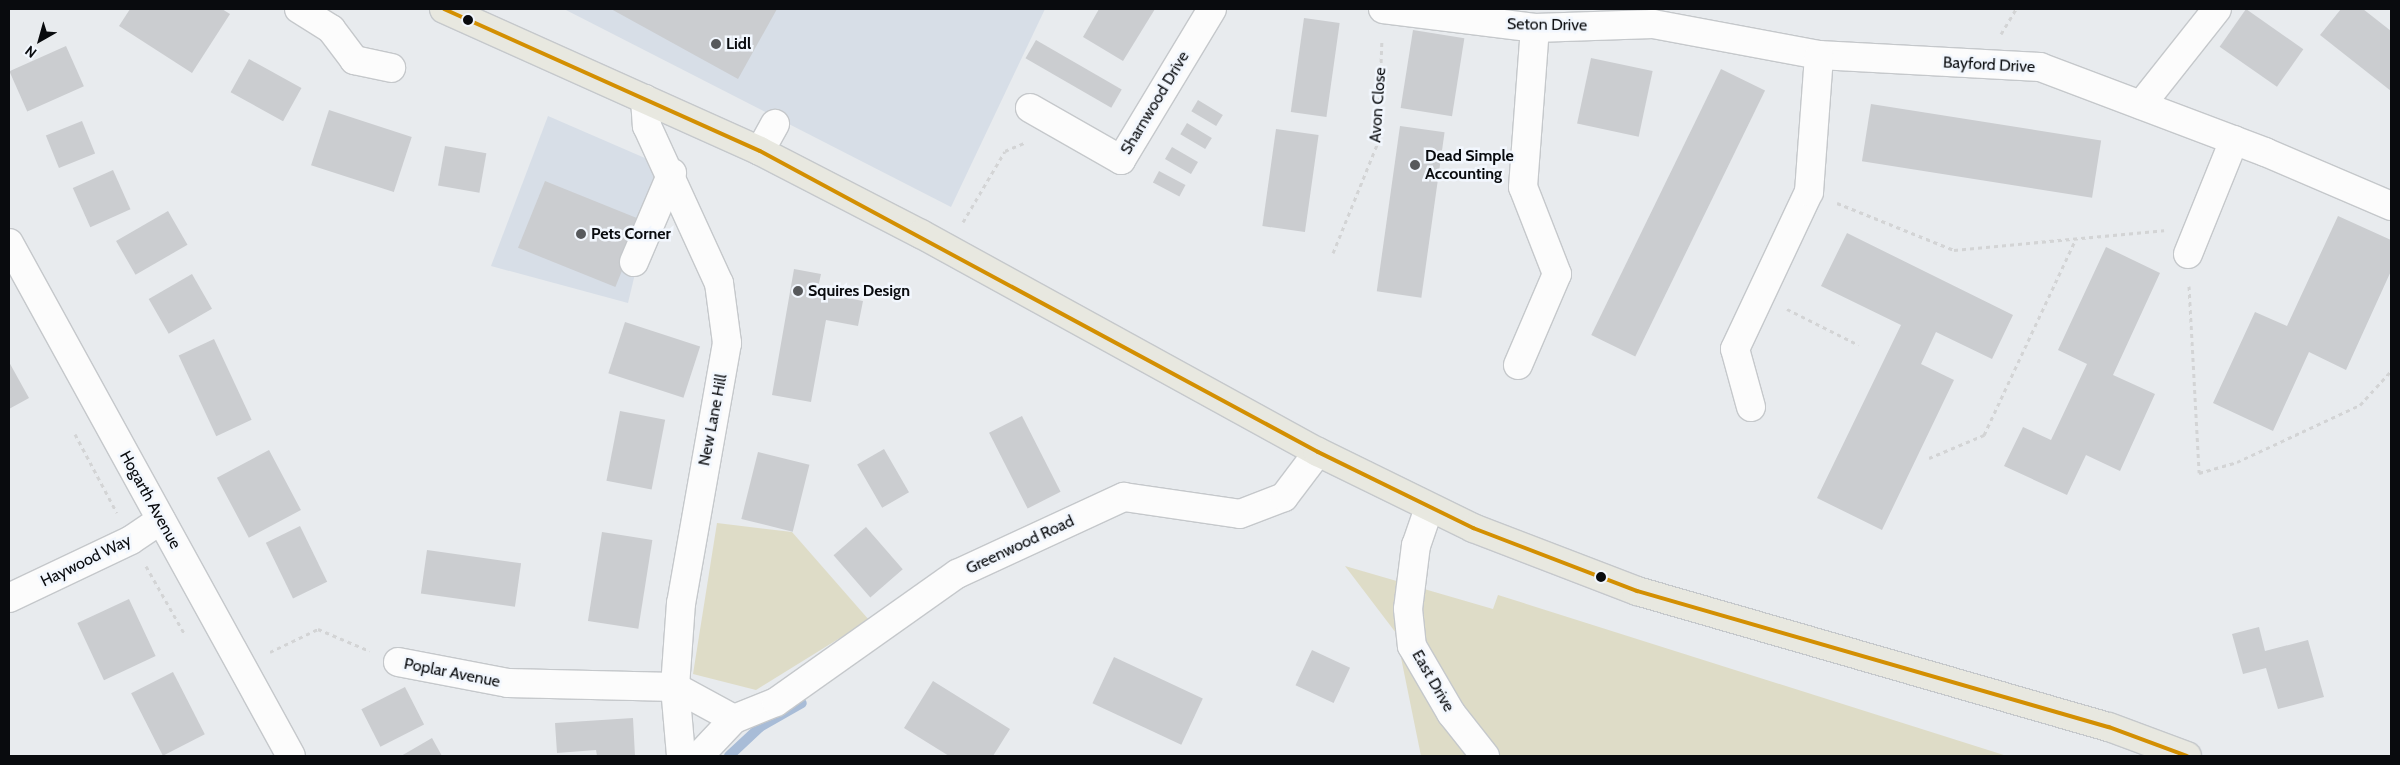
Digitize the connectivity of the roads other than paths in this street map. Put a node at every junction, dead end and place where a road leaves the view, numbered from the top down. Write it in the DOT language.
graph roads {
  1 [pos="299,9"];
  2 [pos="444,9"];
  3 [pos="1212,9"];
  4 [pos="1383,9"];
  5 [pos="2217,9"];
  6 [pos="1654,16"];
  7 [pos="1535,28"];
  8 [pos="1819,55"];
  9 [pos="390,68"];
  10 [pos="646,99"];
  11 [pos="2141,105"];
  12 [pos="1030,108"];
  13 [pos="775,124"];
  14 [pos="2234,140"];
  15 [pos="760,151"];
  16 [pos="672,173"];
  17 [pos="2391,206"];
  18 [pos="9,243"];
  19 [pos="2188,254"];
  20 [pos="634,262"];
  21 [pos="1518,365"];
  22 [pos="1751,407"];
  23 [pos="1318,452"];
  24 [pos="1429,508"];
  25 [pos="161,520"];
  26 [pos="9,598"];
  27 [pos="398,662"];
  28 [pos="675,687"];
  29 [pos="734,719"];
  30 [pos="1467,745"];
  31 [pos="291,756"];
  32 [pos="680,756"];
  33 [pos="699,756"];
  34 [pos="1485,756"];
  35 [pos="2187,756"];
  1 -- 9 [label="street"];
  2 -- 10 [label="main road"];
  3 -- 12 [label="street, Sharnwood Drive"];
  4 -- 7 [label="street, Seton Drive"];
  5 -- 11 [label="street"];
  6 -- 7 [label="street, Seton Drive"];
  6 -- 8 [label="street, Bayford Drive"];
  7 -- 21 [label="street"];
  8 -- 11 [label="street, Bayford Drive"];
  8 -- 22 [label="street"];
  10 -- 15 [label="main road"];
  10 -- 16 [label="street, New Lane Hill"];
  11 -- 14 [label="street, Bayford Drive"];
  13 -- 15 [label="street"];
  14 -- 17 [label="street, Bayford Drive"];
  14 -- 19 [label="street"];
  15 -- 23 [label="main road"];
  16 -- 20 [label="street"];
  16 -- 28 [label="street, New Lane Hill"];
  18 -- 25 [label="street, Hogarth Avenue"];
  23 -- 24 [label="main road"];
  23 -- 29 [label="street, Greenwood Road"];
  24 -- 30 [label="street, East Drive"];
  24 -- 35 [label="main road"];
  25 -- 26 [label="street, Haywood Way"];
  25 -- 31 [label="street, Hogarth Avenue"];
  27 -- 28 [label="street, Poplar Avenue"];
  28 -- 29 [label="street"];
  28 -- 32 [label="street, New Lane Hill"];
  29 -- 33 [label="street, Greenwood Road"];
  30 -- 34 [label="street, East Drive"];
}
